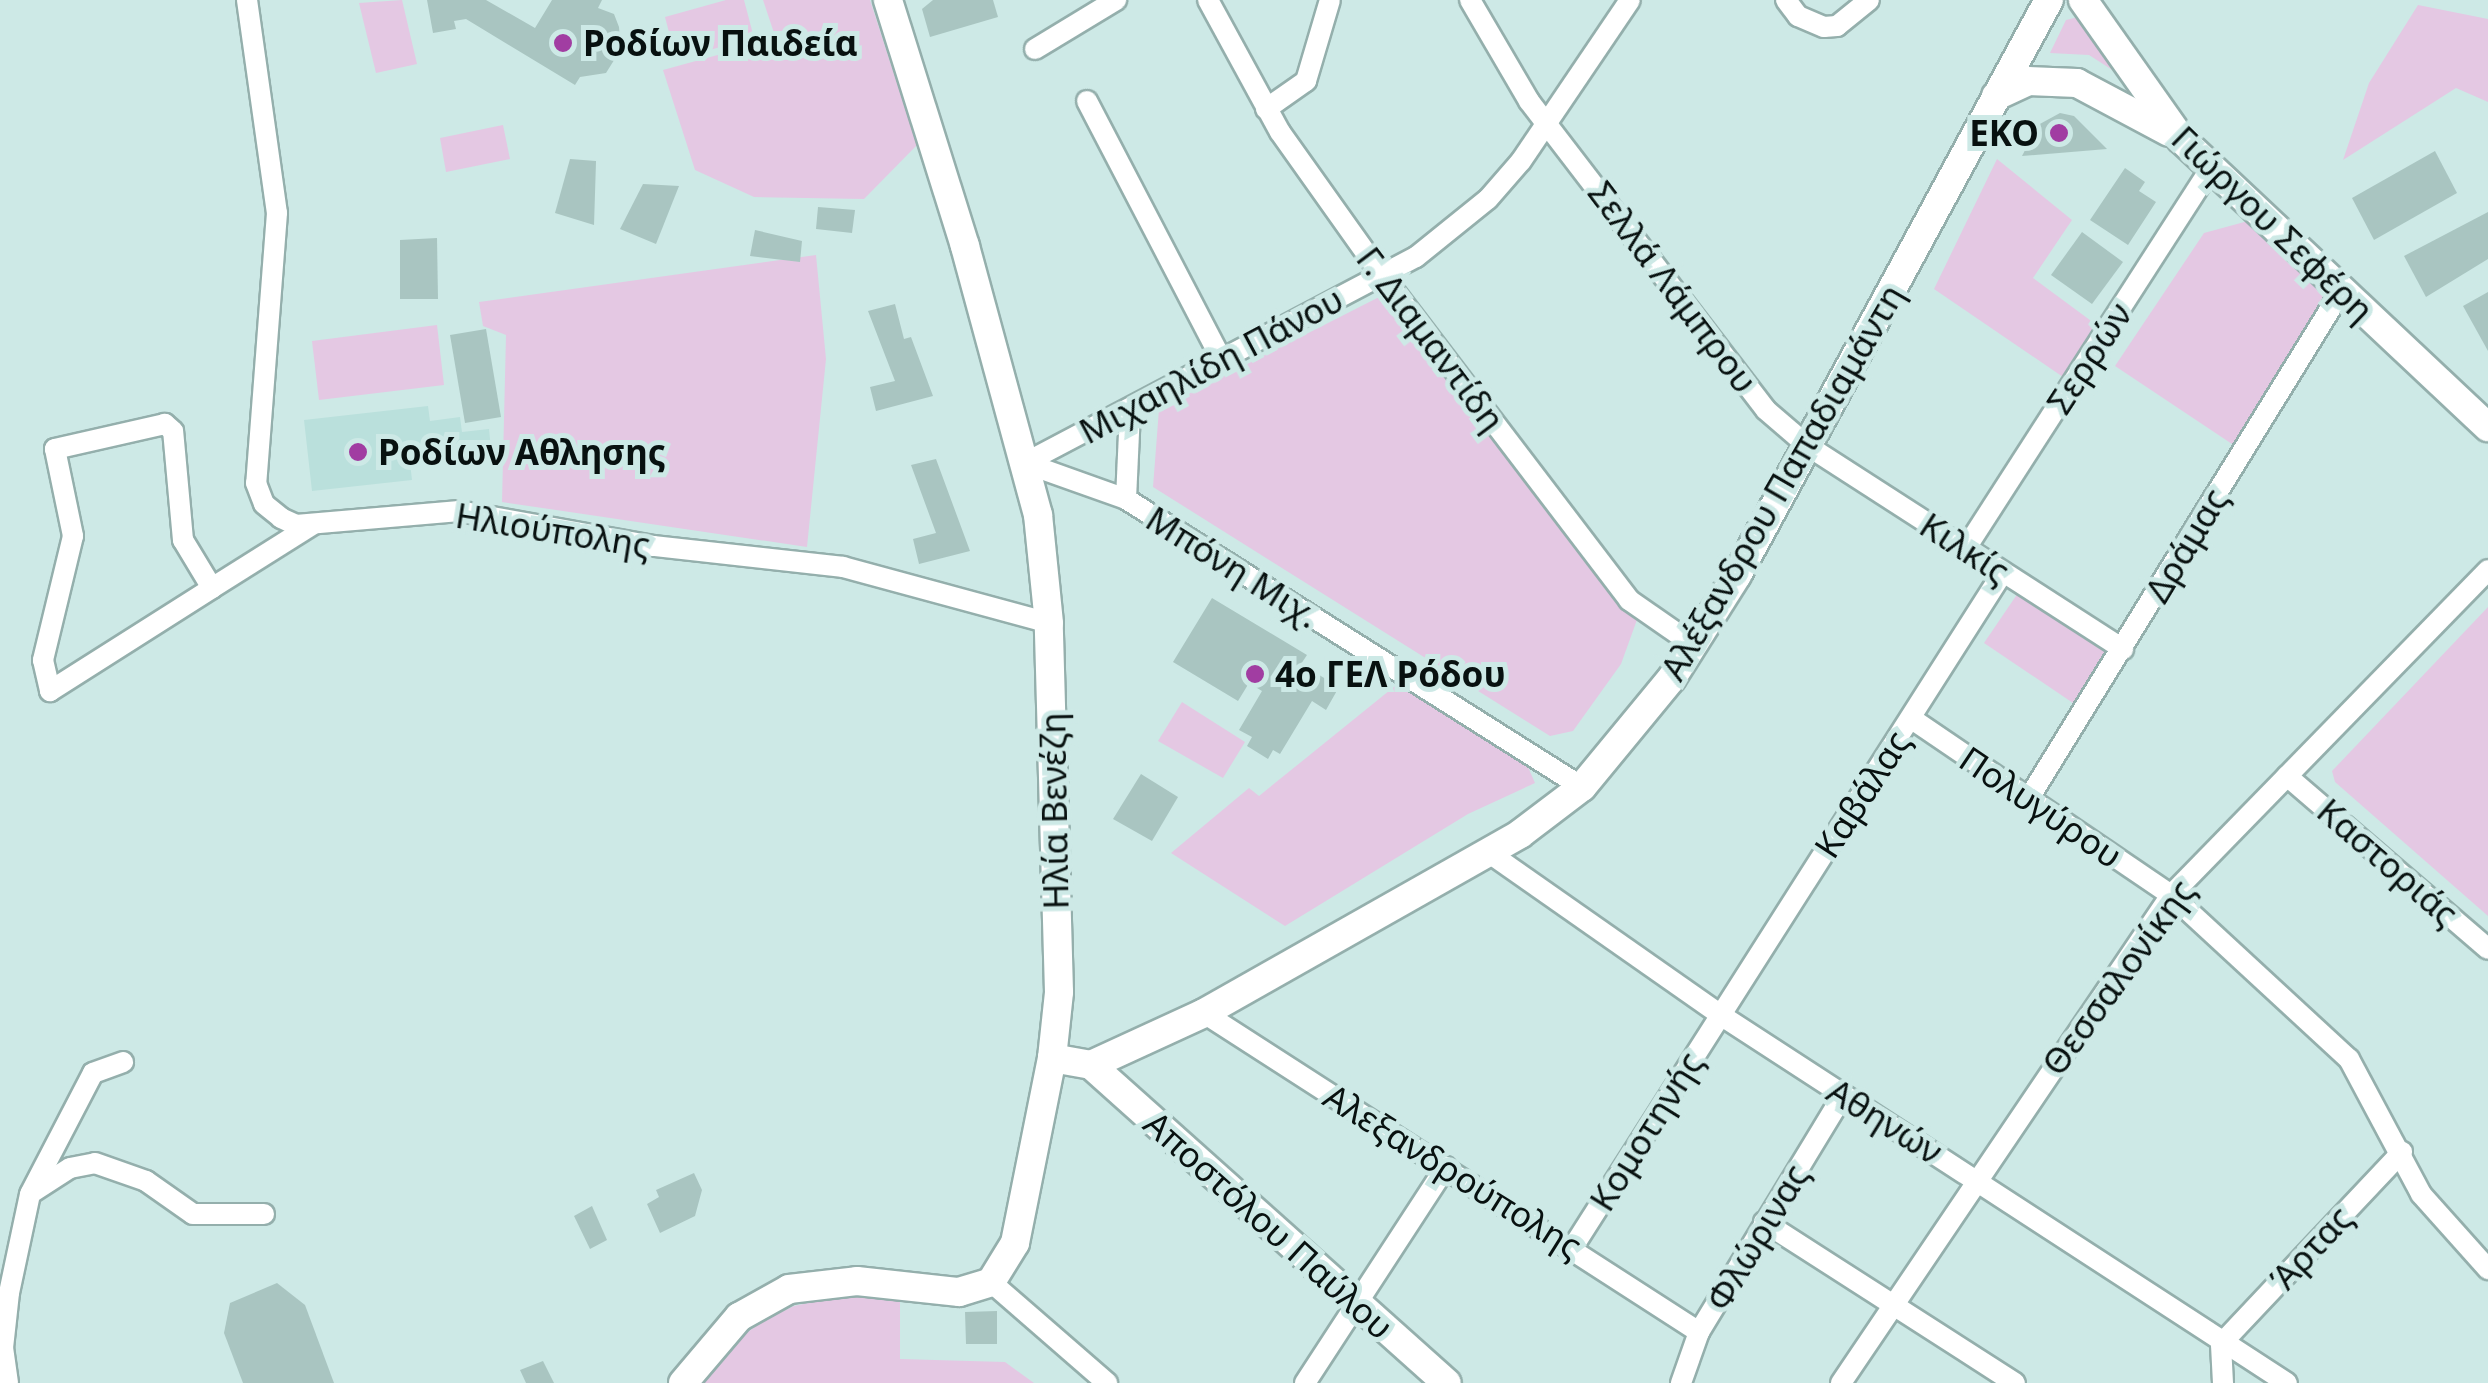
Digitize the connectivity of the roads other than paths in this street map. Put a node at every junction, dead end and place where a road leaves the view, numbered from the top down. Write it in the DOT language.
graph roads {
  1 [pos="247,0"];
  2 [pos="888,0"];
  3 [pos="1116,0"];
  4 [pos="1208,0"];
  5 [pos="1330,0"];
  6 [pos="1470,0"];
  7 [pos="1630,0"];
  8 [pos="1786,0"];
  9 [pos="1869,0"];
  10 [pos="2049,0"];
  11 [pos="2083,0"];
  12 [pos="1036,49"];
  13 [pos="1996,96"];
  14 [pos="1086,101"];
  15 [pos="1266,110"];
  16 [pos="1546,120"];
  17 [pos="2181,139"];
  18 [pos="2212,168"];
  19 [pos="1381,274"];
  20 [pos="2342,290"];
  21 [pos="1222,360"];
  22 [pos="1130,410"];
  23 [pos="2488,426"];
  24 [pos="1808,446"];
  25 [pos="1026,463"];
  26 [pos="1126,499"];
  27 [pos="314,524"];
  28 [pos="1966,548"];
  29 [pos="2488,570"];
  30 [pos="2003,572"];
  31 [pos="212,588"];
  32 [pos="1049,623"];
  33 [pos="1694,644"];
  34 [pos="2123,649"];
  35 [pos="1912,718"];
  36 [pos="2287,776"];
  37 [pos="1582,787"];
  38 [pos="2029,798"];
  39 [pos="1488,852"];
  40 [pos="2171,895"];
  41 [pos="2488,949"];
  42 [pos="1204,1013"];
  43 [pos="1719,1014"];
  44 [pos="1052,1058"];
  45 [pos="122,1062"];
  46 [pos="1091,1065"];
  47 [pos="1843,1095"];
  48 [pos="2402,1152"];
  49 [pos="1446,1167"];
  50 [pos="1976,1179"];
  51 [pos="30,1194"];
  52 [pos="264,1214"];
  53 [pos="1764,1222"];
  54 [pos="1574,1247"];
  55 [pos="2488,1269"];
  56 [pos="990,1282"];
  57 [pos="1892,1302"];
  58 [pos="1356,1305"];
  59 [pos="1700,1332"];
  60 [pos="2221,1344"];
  61 [pos="8,1383"];
  62 [pos="683,1383"];
  63 [pos="1108,1383"];
  64 [pos="1305,1383"];
  65 [pos="1448,1383"];
  66 [pos="1680,1383"];
  67 [pos="1842,1383"];
  68 [pos="2015,1383"];
  69 [pos="2223,1383"];
  70 [pos="2287,1383"];
  1 -- 27 [label="street, Ηλιούπολης"];
  2 -- 25 [label="street, Ηλία Βενέζη"];
  3 -- 12 [label="street"];
  4 -- 15 [label="street, Γ. Διαμαντίδη"];
  5 -- 15 [label="street"];
  6 -- 16 [label="street, Σελλά Λάμπρου"];
  7 -- 16 [label="street, Μιχαηλίδη Πάνου"];
  8 -- 9 [label="street"];
  10 -- 13 [label="street, Αλέξανδρου Παπαδιαμάντη"];
  11 -- 17 [label="street, Γιώργου Σεφέρη"];
  13 -- 17 [label="street"];
  13 -- 24 [label="street, Αλέξανδρου Παπαδιαμάντη"];
  14 -- 21 [label="street"];
  15 -- 19 [label="street, Γ. Διαμαντίδη"];
  16 -- 19 [label="street, Μιχαηλίδη Πάνου"];
  16 -- 24 [label="street, Σελλά Λάμπρου"];
  17 -- 18 [label="street, Γιώργου Σεφέρη"];
  18 -- 20 [label="street, Γιώργου Σεφέρη"];
  18 -- 28 [label="street, Σερρών"];
  19 -- 21 [label="street, Μιχαηλίδη Πάνου"];
  19 -- 33 [label="street, Γ. Διαμαντίδη"];
  20 -- 23 [label="street, Γιώργου Σεφέρη"];
  20 -- 34 [label="street, Δράμας"];
  21 -- 22 [label="street, Μιχαηλίδη Πάνου"];
  22 -- 25 [label="street, Μιχαηλίδη Πάνου"];
  22 -- 26 [label="street"];
  24 -- 28 [label="street, Κιλκίς"];
  24 -- 33 [label="street, Αλέξανδρου Παπαδιαμάντη"];
  25 -- 26 [label="street, Μπόνη Μιχ."];
  25 -- 32 [label="street, Ηλία Βενέζη"];
  26 -- 37 [label="street, Μπόνη Μιχ."];
  27 -- 31 [label="street"];
  27 -- 32 [label="street, Ηλιούπολης"];
  28 -- 30 [label="street, Κιλκίς"];
  29 -- 36 [label="street, Θεσσαλονίκης"];
  30 -- 34 [label="street, Κιλκίς"];
  30 -- 35 [label="street, Καβάλας"];
  31 -- 31 [label="street"];
  32 -- 44 [label="street, Ηλία Βενέζη"];
  33 -- 37 [label="street, Αλέξανδρου Παπαδιαμάντη"];
  34 -- 38 [label="street, Δράμας"];
  35 -- 38 [label="street, Πολυγύρου"];
  35 -- 43 [label="street, Καβάλας"];
  36 -- 40 [label="street, Θεσσαλονίκης"];
  36 -- 41 [label="street, Καστοριάς"];
  37 -- 39 [label="street, Αλέξανδρου Παπαδιαμάντη"];
  38 -- 40 [label="street, Πολυγύρου"];
  39 -- 42 [label="street, Αλέξανδρου Παπαδιαμάντη"];
  39 -- 43 [label="street, Αθηνών"];
  40 -- 48 [label="street, Πολυγύρου"];
  40 -- 50 [label="street, Θεσσαλονίκης"];
  42 -- 46 [label="street, Αλέξανδρου Παπαδιαμάντη"];
  42 -- 49 [label="street, Αλεξανδρούπολης"];
  43 -- 47 [label="street, Αθηνών"];
  43 -- 54 [label="street, Κομοτηνής"];
  44 -- 46 [label="street"];
  44 -- 56 [label="street, Ηλία Βενέζη"];
  45 -- 51 [label="street"];
  46 -- 58 [label="street, Αποστόλου Παύλου"];
  47 -- 50 [label="street, Αθηνών"];
  47 -- 53 [label="street, Φλώρινας"];
  48 -- 55 [label="street, Πολυγύρου"];
  48 -- 60 [label="street, Άρτας"];
  49 -- 54 [label="street, Αλεξανδρούπολης"];
  49 -- 58 [label="street"];
  50 -- 57 [label="street, Θεσσαλονίκης"];
  50 -- 60 [label="street, Αθηνών"];
  51 -- 52 [label="street"];
  51 -- 61 [label="street"];
  53 -- 57 [label="street"];
  53 -- 59 [label="street, Φλώρινας"];
  54 -- 59 [label="street, Αλεξανδρούπολης"];
  56 -- 62 [label="street"];
  56 -- 63 [label="street"];
  57 -- 67 [label="street, Θεσσαλονίκης"];
  57 -- 68 [label="street"];
  58 -- 64 [label="street"];
  58 -- 65 [label="street, Αποστόλου Παύλου"];
  59 -- 66 [label="street, Φλώρινας"];
  60 -- 69 [label="street"];
  60 -- 70 [label="street, Αθηνών"];
}
